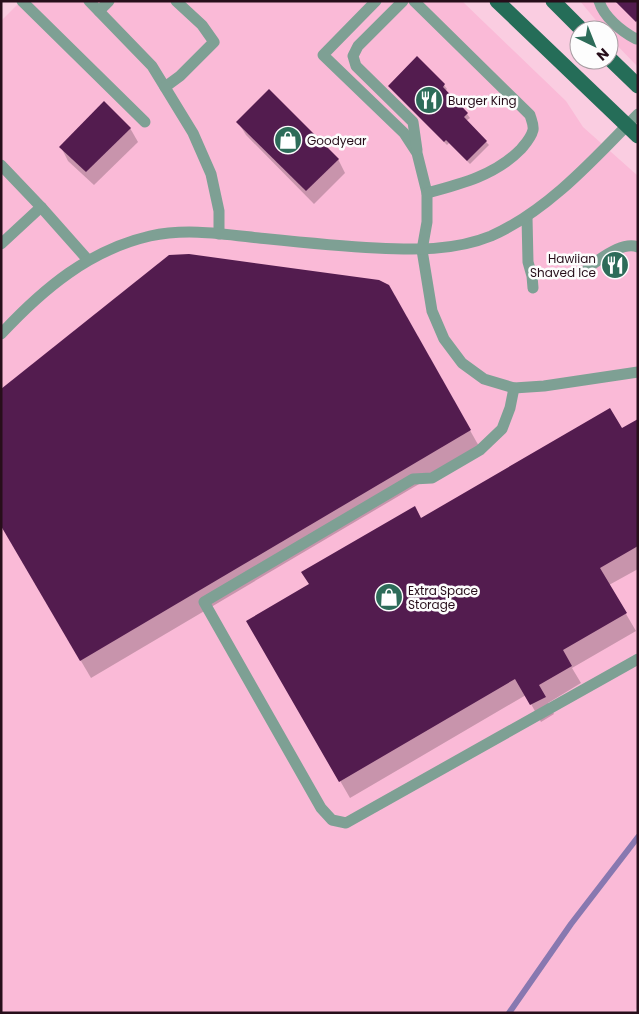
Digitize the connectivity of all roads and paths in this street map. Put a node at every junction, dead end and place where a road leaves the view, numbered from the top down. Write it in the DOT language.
graph roads {
  1 [pos="22,1"];
  2 [pos="89,1"];
  3 [pos="109,1"];
  4 [pos="176,1"];
  5 [pos="376,1"];
  6 [pos="402,1"];
  7 [pos="414,1"];
  8 [pos="497,1"];
  9 [pos="553,1"];
  10 [pos="599,1"];
  11 [pos="99,11"];
  12 [pos="572,20"];
  13 [pos="638,38"];
  14 [pos="619,68"];
  15 [pos="638,86"];
  16 [pos="165,87"];
  17 [pos="638,114"];
  18 [pos="145,122"];
  19 [pos="626,125"];
  20 [pos="638,136"];
  21 [pos="417,152"];
  22 [pos="1,166"];
  23 [pos="427,193"];
  24 [pos="41,207"];
  25 [pos="528,217"];
  26 [pos="219,234"];
  27 [pos="1,244"];
  28 [pos="638,247"];
  29 [pos="422,250"];
  30 [pos="88,260"];
  31 [pos="588,266"];
  32 [pos="533,288"];
  33 [pos="1,334"];
  34 [pos="638,372"];
  35 [pos="514,388"];
  36 [pos="638,659"];
  1 -- 18 [label="lane"];
  2 -- 11 [label="lane"];
  3 -- 11 [label="lane"];
  4 -- 16 [label="lane"];
  5 -- 21 [label="lane"];
  6 -- 21 [label="lane"];
  7 -- 23 [label="lane"];
  8 -- 19 [label="main road"];
  9 -- 12 [label="main road"];
  10 -- 13 [label="lane"];
  11 -- 16 [label="lane"];
  14 -- 15 [label="main road"];
  16 -- 26 [label="lane"];
  17 -- 19 [label="lane"];
  19 -- 20 [label="main road"];
  19 -- 25 [label="lane"];
  21 -- 23 [label="lane"];
  22 -- 24 [label="lane"];
  23 -- 29 [label="lane"];
  24 -- 27 [label="lane"];
  24 -- 30 [label="lane"];
  25 -- 29 [label="lane"];
  25 -- 32 [label="lane"];
  26 -- 29 [label="lane"];
  26 -- 30 [label="lane"];
  28 -- 31 [label="lane"];
  29 -- 35 [label="lane"];
  30 -- 33 [label="lane"];
  34 -- 35 [label="lane"];
  35 -- 36 [label="lane"];
}
